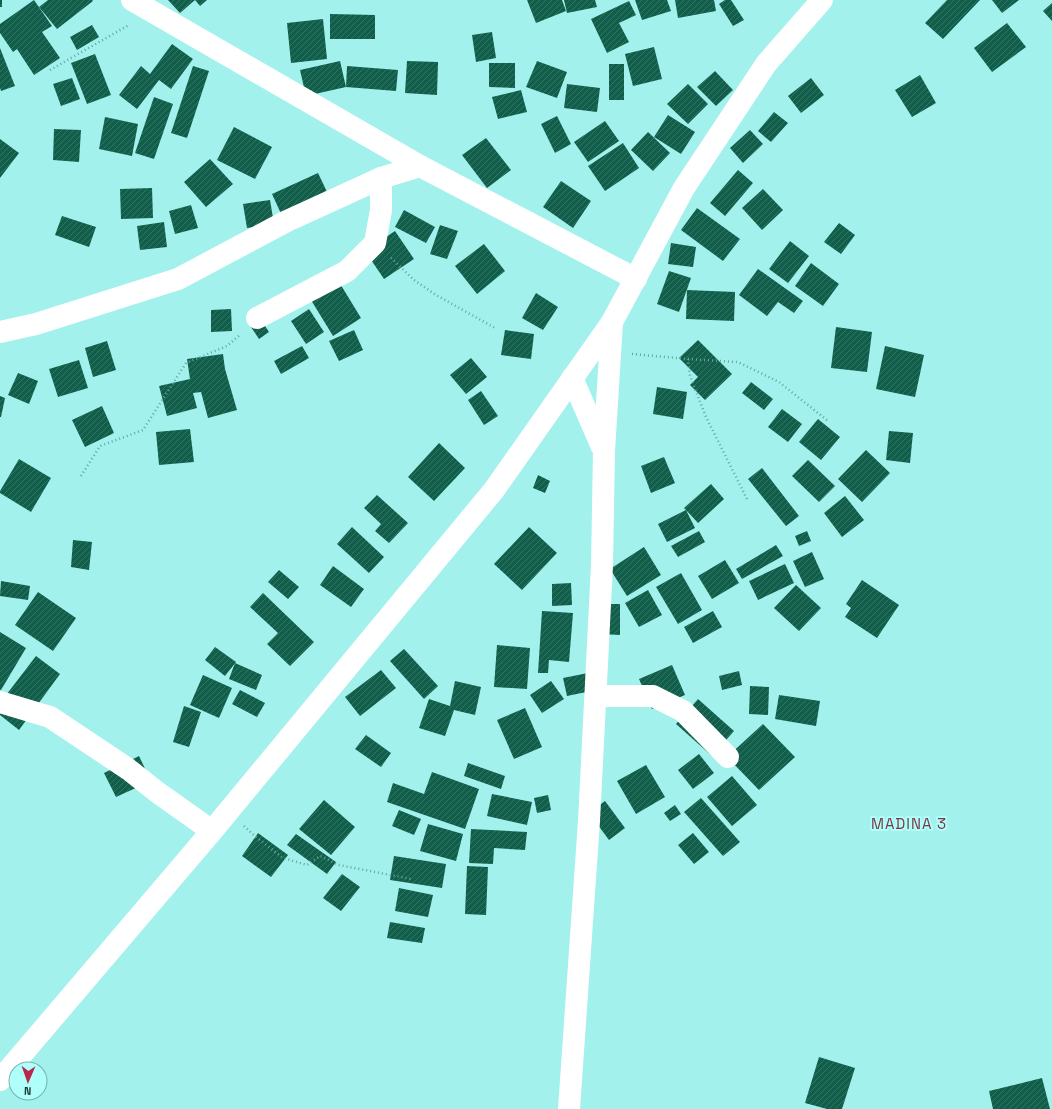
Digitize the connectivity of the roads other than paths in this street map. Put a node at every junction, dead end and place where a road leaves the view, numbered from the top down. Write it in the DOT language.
graph roads {
  1 [pos="132,0"];
  2 [pos="822,0"];
  3 [pos="420,166"];
  4 [pos="381,178"];
  5 [pos="636,279"];
  6 [pos="257,318"];
  7 [pos="612,322"];
  8 [pos="0,332"];
  9 [pos="572,378"];
  10 [pos="604,451"];
  11 [pos="596,696"];
  12 [pos="0,702"];
  13 [pos="728,756"];
  14 [pos="212,831"];
  15 [pos="0,1080"];
  16 [pos="569,1109"];
  1 -- 3 [label="street"];
  2 -- 5 [label="street"];
  3 -- 4 [label="street"];
  3 -- 5 [label="street"];
  4 -- 6 [label="street"];
  4 -- 8 [label="street"];
  5 -- 7 [label="street"];
  7 -- 9 [label="street"];
  7 -- 10 [label="street"];
  9 -- 10 [label="street"];
  9 -- 14 [label="street"];
  10 -- 11 [label="street"];
  11 -- 13 [label="street"];
  11 -- 16 [label="street"];
  12 -- 14 [label="street"];
  14 -- 15 [label="street"];
}
